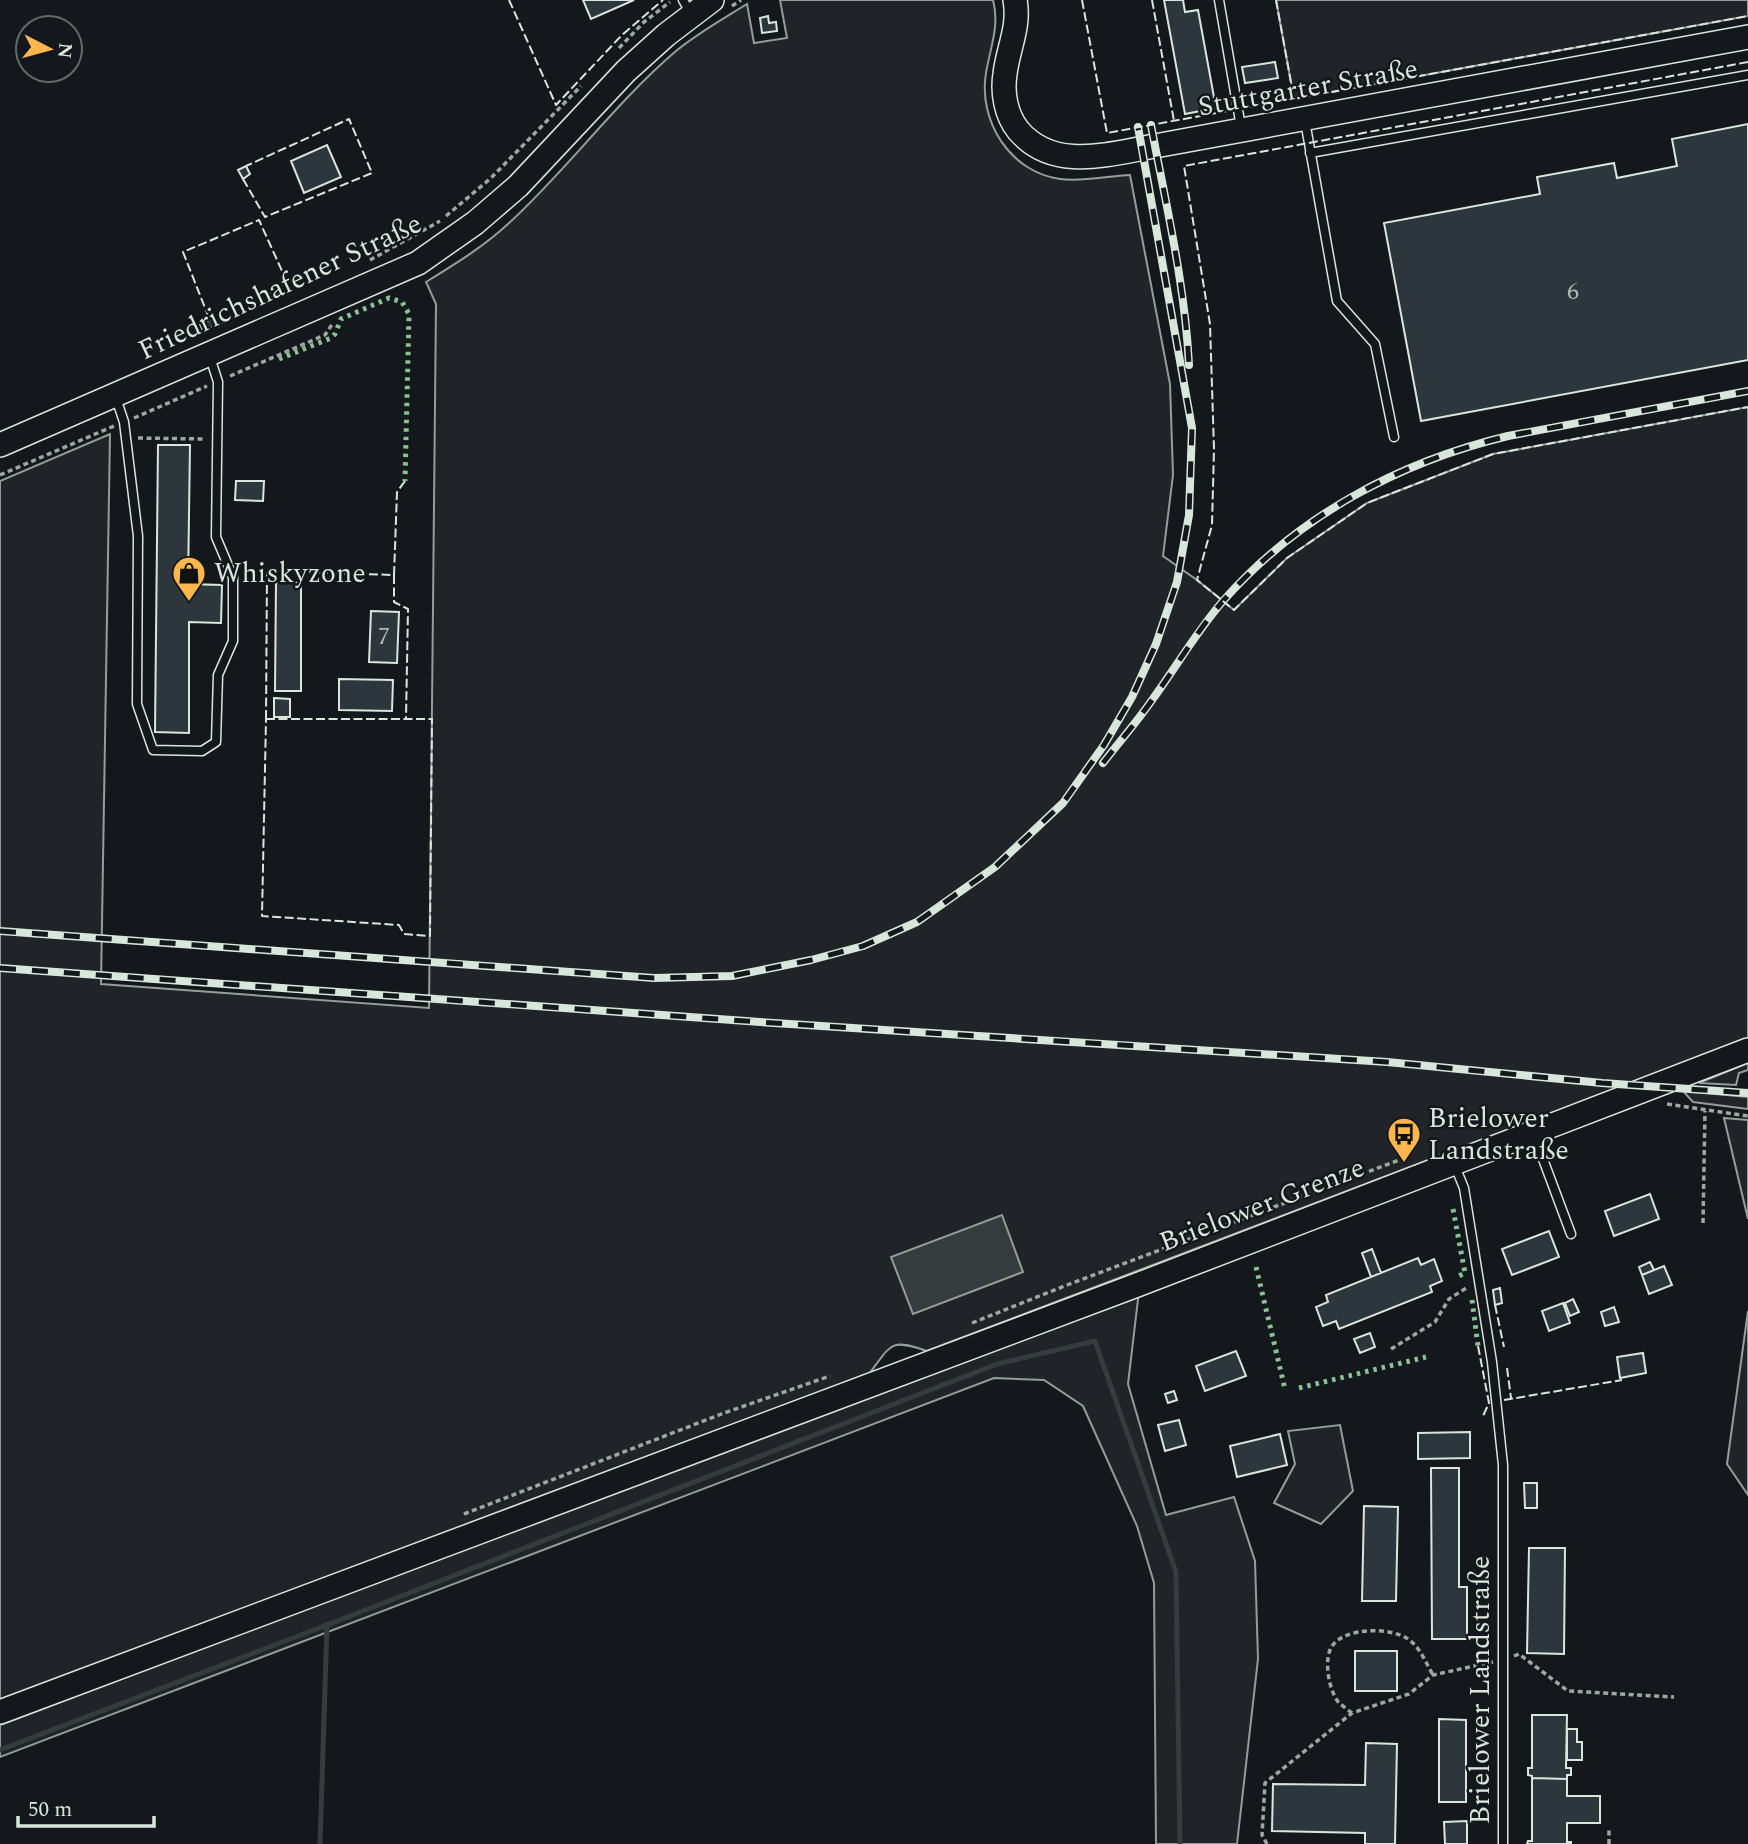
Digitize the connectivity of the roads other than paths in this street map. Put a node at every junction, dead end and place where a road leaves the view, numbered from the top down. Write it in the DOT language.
graph roads {
  1 [pos="712,0"];
  2 [pos="1016,0"];
  3 [pos="1219,0"];
  4 [pos="682,5"];
  5 [pos="1748,37"];
  6 [pos="1748,75"];
  7 [pos="1304,118"];
  8 [pos="1241,130"];
  9 [pos="1310,153"];
  10 [pos="209,354"];
  11 [pos="115,395"];
  12 [pos="1394,437"];
  13 [pos="0,445"];
  14 [pos="1748,1050"];
  15 [pos="1532,1133"];
  16 [pos="1453,1163"];
  17 [pos="1571,1234"];
  18 [pos="0,1713"];
  19 [pos="1503,1844"];
  1 -- 4 [label="main road, Friedrichshafener Straße"];
  2 -- 8 [label="main road, Stuttgarter Straße"];
  3 -- 8 [label="lane"];
  4 -- 10 [label="main road, Friedrichshafener Straße"];
  5 -- 7 [label="main road, Stuttgarter Straße"];
  6 -- 9 [label="lane"];
  7 -- 8 [label="main road, Stuttgarter Straße"];
  7 -- 9 [label="lane"];
  9 -- 12 [label="lane"];
  10 -- 11 [label="main road, Friedrichshafener Straße"];
  10 -- 11 [label="lane"];
  11 -- 13 [label="main road, Friedrichshafener Straße"];
  14 -- 15 [label="main road, Brielower Grenze"];
  15 -- 16 [label="main road, Brielower Grenze"];
  15 -- 17 [label="lane"];
  16 -- 18 [label="main road, Brielower Grenze"];
  16 -- 19 [label="lane, Brielower Landstraße"];
}
